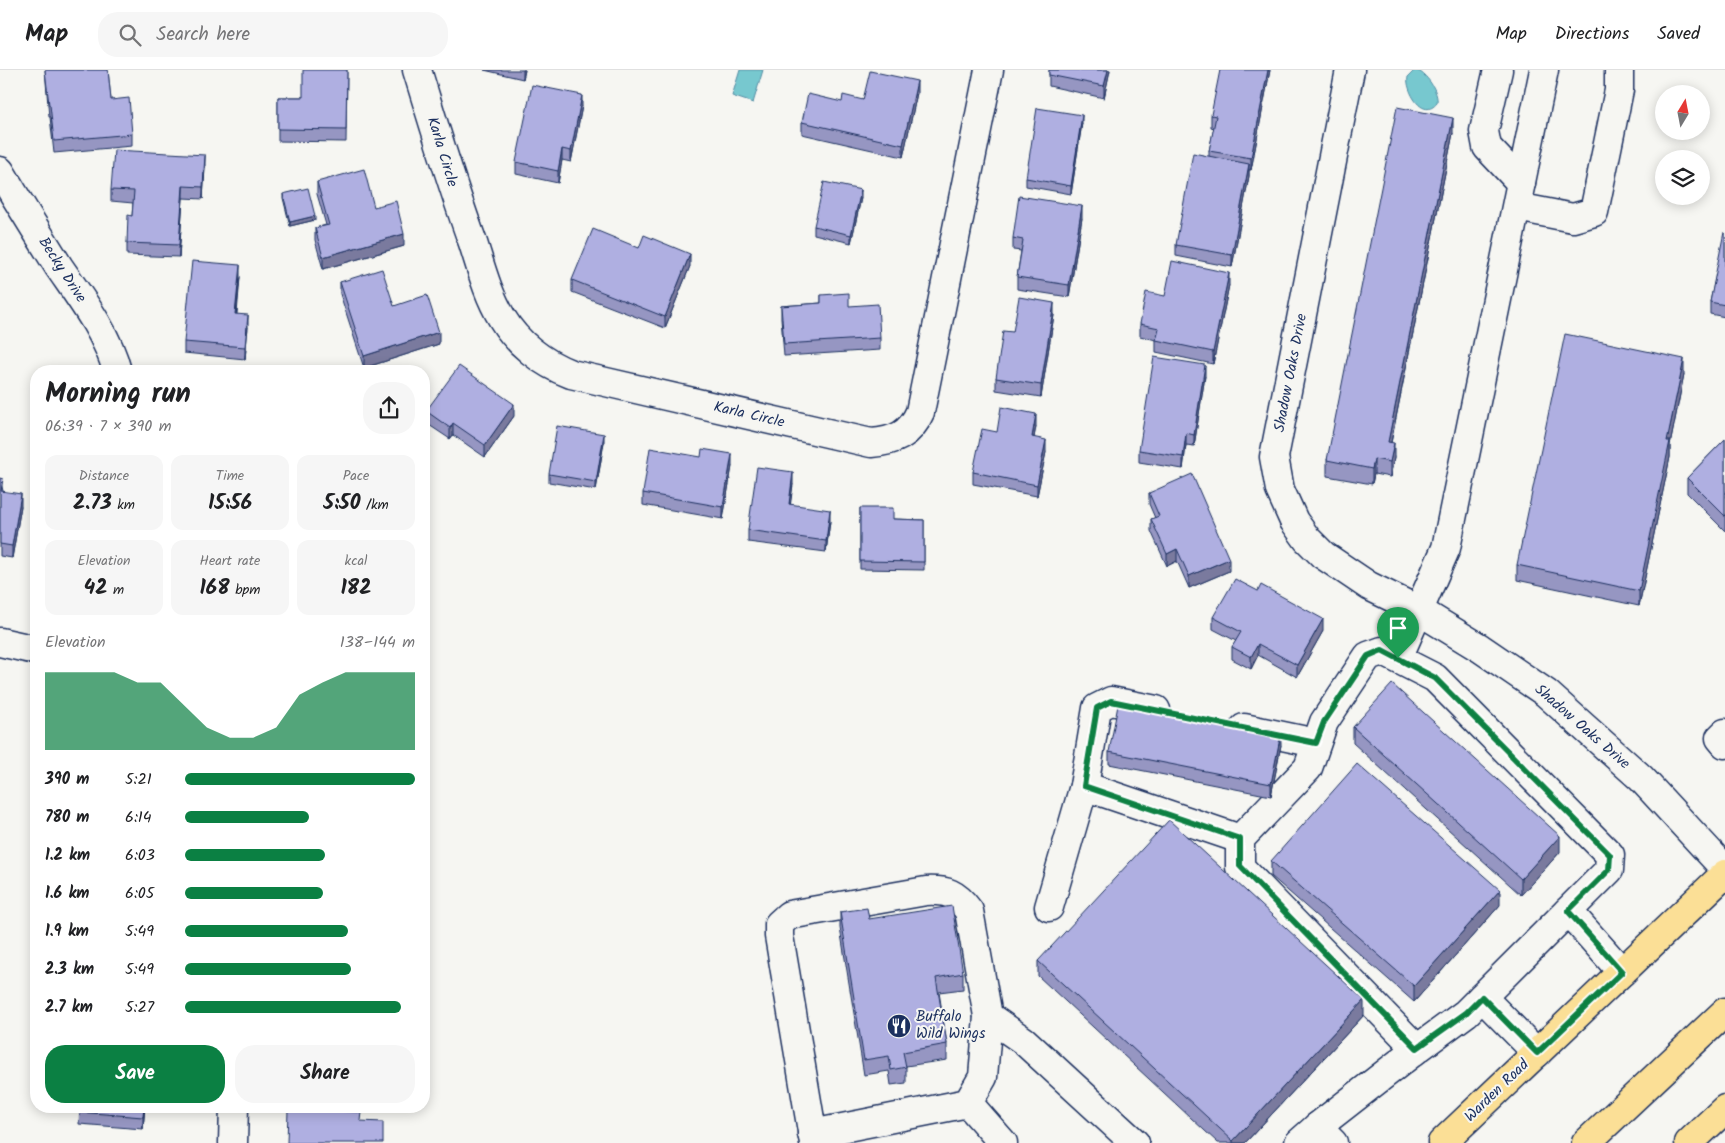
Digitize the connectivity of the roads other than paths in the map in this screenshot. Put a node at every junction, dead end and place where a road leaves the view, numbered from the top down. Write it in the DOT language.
graph roads {
  1 [pos="417,70"];
  2 [pos="989,70"];
  3 [pos="1350,70"];
  4 [pos="1498,70"];
  5 [pos="1544,70"];
  6 [pos="1620,70"];
  7 [pos="0,171"];
  8 [pos="1519,195"];
  9 [pos="116,365"];
  10 [pos="1418,610"];
  11 [pos="0,642"];
  12 [pos="30,649"];
  13 [pos="1398,658"];
  14 [pos="1180,715"];
  15 [pos="1219,723"];
  16 [pos="1725,733"];
  17 [pos="1316,743"];
  18 [pos="1725,744"];
  19 [pos="1084,786"];
  20 [pos="1240,839"];
  21 [pos="1725,868"];
  22 [pos="1725,874"];
  23 [pos="1049,907"];
  24 [pos="1568,911"];
  25 [pos="1622,972"];
  26 [pos="1482,997"];
  27 [pos="1725,1012"];
  28 [pos="988,1016"];
  29 [pos="1417,1048"];
  30 [pos="1537,1053"];
  31 [pos="968,1103"];
  32 [pos="1725,1109"];
  33 [pos="234,1113"];
  34 [pos="813,1138"];
  35 [pos="1316,1138"];
  36 [pos="233,1143"];
  37 [pos="1003,1143"];
  38 [pos="1135,1143"];
  39 [pos="1442,1143"];
  40 [pos="1586,1143"];
  41 [pos="1689,1143"];
  1 -- 2 [label="street, Karla Circle"];
  3 -- 10 [label="street, Shadow Oaks Drive"];
  4 -- 8 [label="street"];
  5 -- 8 [label="street"];
  6 -- 8 [label="street"];
  7 -- 9 [label="street, Becky Drive"];
  8 -- 10 [label="street"];
  10 -- 13 [label="street"];
  10 -- 21 [label="street, Shadow Oaks Drive"];
  11 -- 12 [label="street"];
  13 -- 17 [label="street"];
  13 -- 24 [label="street"];
  14 -- 19 [label="street"];
  15 -- 17 [label="street"];
  16 -- 18 [label="street"];
  17 -- 20 [label="street"];
  19 -- 20 [label="street"];
  19 -- 23 [label="street"];
  20 -- 29 [label="street"];
  22 -- 25 [label="main road, Warden Road"];
  24 -- 25 [label="street"];
  24 -- 26 [label="street"];
  25 -- 30 [label="main road, Warden Road"];
  26 -- 29 [label="street"];
  26 -- 30 [label="street"];
  27 -- 40 [label="main road"];
  28 -- 31 [label="street"];
  28 -- 34 [label="street"];
  28 -- 38 [label="street"];
  29 -- 35 [label="street"];
  30 -- 39 [label="main road, Warden Road"];
  31 -- 34 [label="street"];
  31 -- 37 [label="street"];
  32 -- 41 [label="main road"];
  33 -- 36 [label="street"];
}
